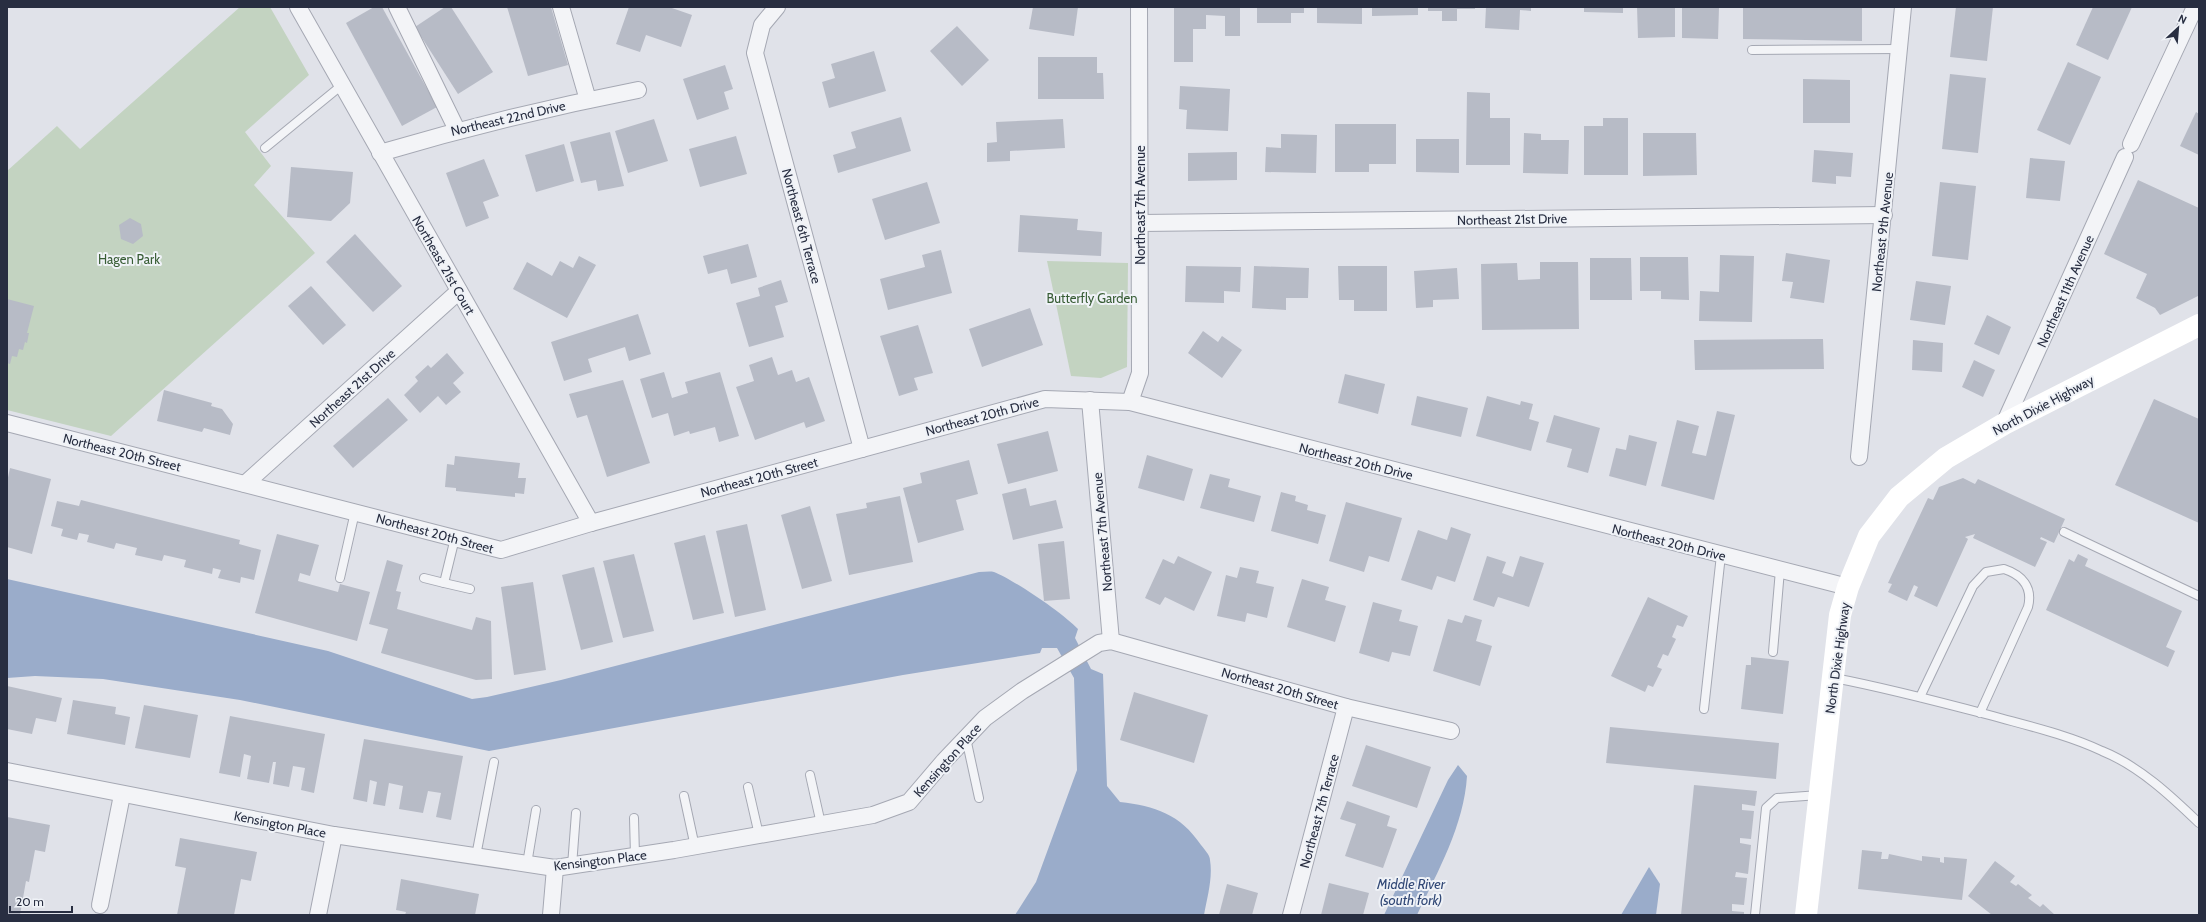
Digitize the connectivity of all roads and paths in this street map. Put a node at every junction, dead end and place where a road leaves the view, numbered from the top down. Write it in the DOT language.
graph roads {
  1 [pos="298,7"];
  2 [pos="397,7"];
  3 [pos="561,7"];
  4 [pos="777,7"];
  5 [pos="1139,7"];
  6 [pos="1903,7"];
  7 [pos="2195,7"];
  8 [pos="1899,49"];
  9 [pos="1752,50"];
  10 [pos="342,85"];
  11 [pos="638,90"];
  12 [pos="588,100"];
  13 [pos="457,130"];
  14 [pos="265,148"];
  15 [pos="380,153"];
  16 [pos="1884,215"];
  17 [pos="1141,224"];
  18 [pos="459,291"];
  19 [pos="2199,325"];
  20 [pos="1090,400"];
  21 [pos="1130,402"];
  22 [pos="7,423"];
  23 [pos="2004,424"];
  24 [pos="862,449"];
  25 [pos="1859,457"];
  26 [pos="245,484"];
  27 [pos="355,512"];
  28 [pos="591,523"];
  29 [pos="2064,532"];
  30 [pos="456,538"];
  31 [pos="1721,555"];
  32 [pos="1780,570"];
  33 [pos="340,578"];
  34 [pos="424,578"];
  35 [pos="444,583"];
  36 [pos="1848,587"];
  37 [pos="470,589"];
  38 [pos="2199,596"];
  39 [pos="1111,640"];
  40 [pos="1773,652"];
  41 [pos="1833,677"];
  42 [pos="1920,697"];
  43 [pos="1346,707"];
  44 [pos="1704,709"];
  45 [pos="1980,713"];
  46 [pos="1451,731"];
  47 [pos="966,738"];
  48 [pos="494,762"];
  49 [pos="7,771"];
  50 [pos="810,775"];
  51 [pos="748,787"];
  52 [pos="122,795"];
  53 [pos="1820,795"];
  54 [pos="684,796"];
  55 [pos="979,798"];
  56 [pos="536,810"];
  57 [pos="576,813"];
  58 [pos="634,818"];
  59 [pos="2199,823"];
  60 [pos="821,824"];
  61 [pos="334,835"];
  62 [pos="759,836"];
  63 [pos="695,847"];
  64 [pos="476,856"];
  65 [pos="635,856"];
  66 [pos="527,864"];
  67 [pos="572,866"];
  68 [pos="555,868"];
  69 [pos="100,905"];
  70 [pos="318,915"];
  71 [pos="550,915"];
  72 [pos="1291,915"];
  73 [pos="1755,915"];
  74 [pos="1806,915"];
  1 -- 10 [label="street, Northeast 21st Court"];
  2 -- 13 [label="street"];
  3 -- 12 [label="street"];
  4 -- 24 [label="street, Northeast 6th Terrace"];
  5 -- 17 [label="street, Northeast 7th Avenue"];
  6 -- 8 [label="street, Northeast 9th Avenue"];
  7 -- 23 [label="street, Northeast 11th Avenue"];
  8 -- 9 [label="lane"];
  8 -- 16 [label="street, Northeast 9th Avenue"];
  10 -- 14 [label="lane"];
  10 -- 15 [label="street, Northeast 21st Court"];
  11 -- 12 [label="street, Northeast 22nd Drive"];
  12 -- 13 [label="street, Northeast 22nd Drive"];
  13 -- 15 [label="street, Northeast 22nd Drive"];
  15 -- 18 [label="street, Northeast 21st Court"];
  16 -- 17 [label="street, Northeast 21st Drive"];
  16 -- 25 [label="street, Northeast 9th Avenue"];
  17 -- 21 [label="street, Northeast 7th Avenue"];
  18 -- 26 [label="street, Northeast 21st Drive"];
  18 -- 28 [label="street, Northeast 21st Court"];
  19 -- 23 [label="street, North Dixie Highway"];
  20 -- 21 [label="street, Northeast 20th Drive"];
  20 -- 24 [label="street, Northeast 20th Drive"];
  20 -- 39 [label="street, Northeast 7th Avenue"];
  21 -- 31 [label="street, Northeast 20th Drive"];
  22 -- 26 [label="street, Northeast 20th Street"];
  23 -- 36 [label="street, North Dixie Highway"];
  24 -- 28 [label="street, Northeast 20th Street"];
  26 -- 27 [label="street, Northeast 20th Street"];
  27 -- 30 [label="street, Northeast 20th Street"];
  27 -- 33 [label="lane"];
  28 -- 30 [label="street, Northeast 20th Street"];
  29 -- 38 [label="lane"];
  30 -- 35 [label="lane"];
  31 -- 32 [label="street, Northeast 20th Drive"];
  31 -- 44 [label="lane"];
  32 -- 36 [label="street, Northeast 20th Drive"];
  32 -- 40 [label="lane"];
  34 -- 35 [label="lane"];
  35 -- 37 [label="lane"];
  36 -- 41 [label="street, North Dixie Highway"];
  39 -- 43 [label="street, Northeast 20th Street"];
  39 -- 47 [label="street, Kensington Place"];
  41 -- 42 [label="lane"];
  41 -- 53 [label="street, North Dixie Highway"];
  42 -- 45 [label="lane"];
  42 -- 45 [label="lane"];
  43 -- 46 [label="street, Northeast 20th Street"];
  43 -- 72 [label="street, Northeast 7th Terrace"];
  45 -- 59 [label="lane"];
  47 -- 55 [label="lane"];
  47 -- 60 [label="street, Kensington Place"];
  48 -- 64 [label="lane"];
  49 -- 52 [label="street, Kensington Place"];
  50 -- 60 [label="lane"];
  51 -- 62 [label="lane"];
  52 -- 61 [label="street, Kensington Place"];
  52 -- 69 [label="street"];
  53 -- 73 [label="lane"];
  53 -- 74 [label="street, North Dixie Highway"];
  54 -- 63 [label="lane"];
  56 -- 66 [label="lane"];
  57 -- 67 [label="lane"];
  58 -- 65 [label="lane"];
  60 -- 62 [label="street, Kensington Place"];
  61 -- 64 [label="street, Kensington Place"];
  61 -- 70 [label="street"];
  62 -- 63 [label="street, Kensington Place"];
  63 -- 65 [label="street, Kensington Place"];
  64 -- 66 [label="street, Kensington Place"];
  65 -- 67 [label="street, Kensington Place"];
  66 -- 68 [label="street, Kensington Place"];
  67 -- 68 [label="street, Kensington Place"];
  68 -- 71 [label="street"];
}
